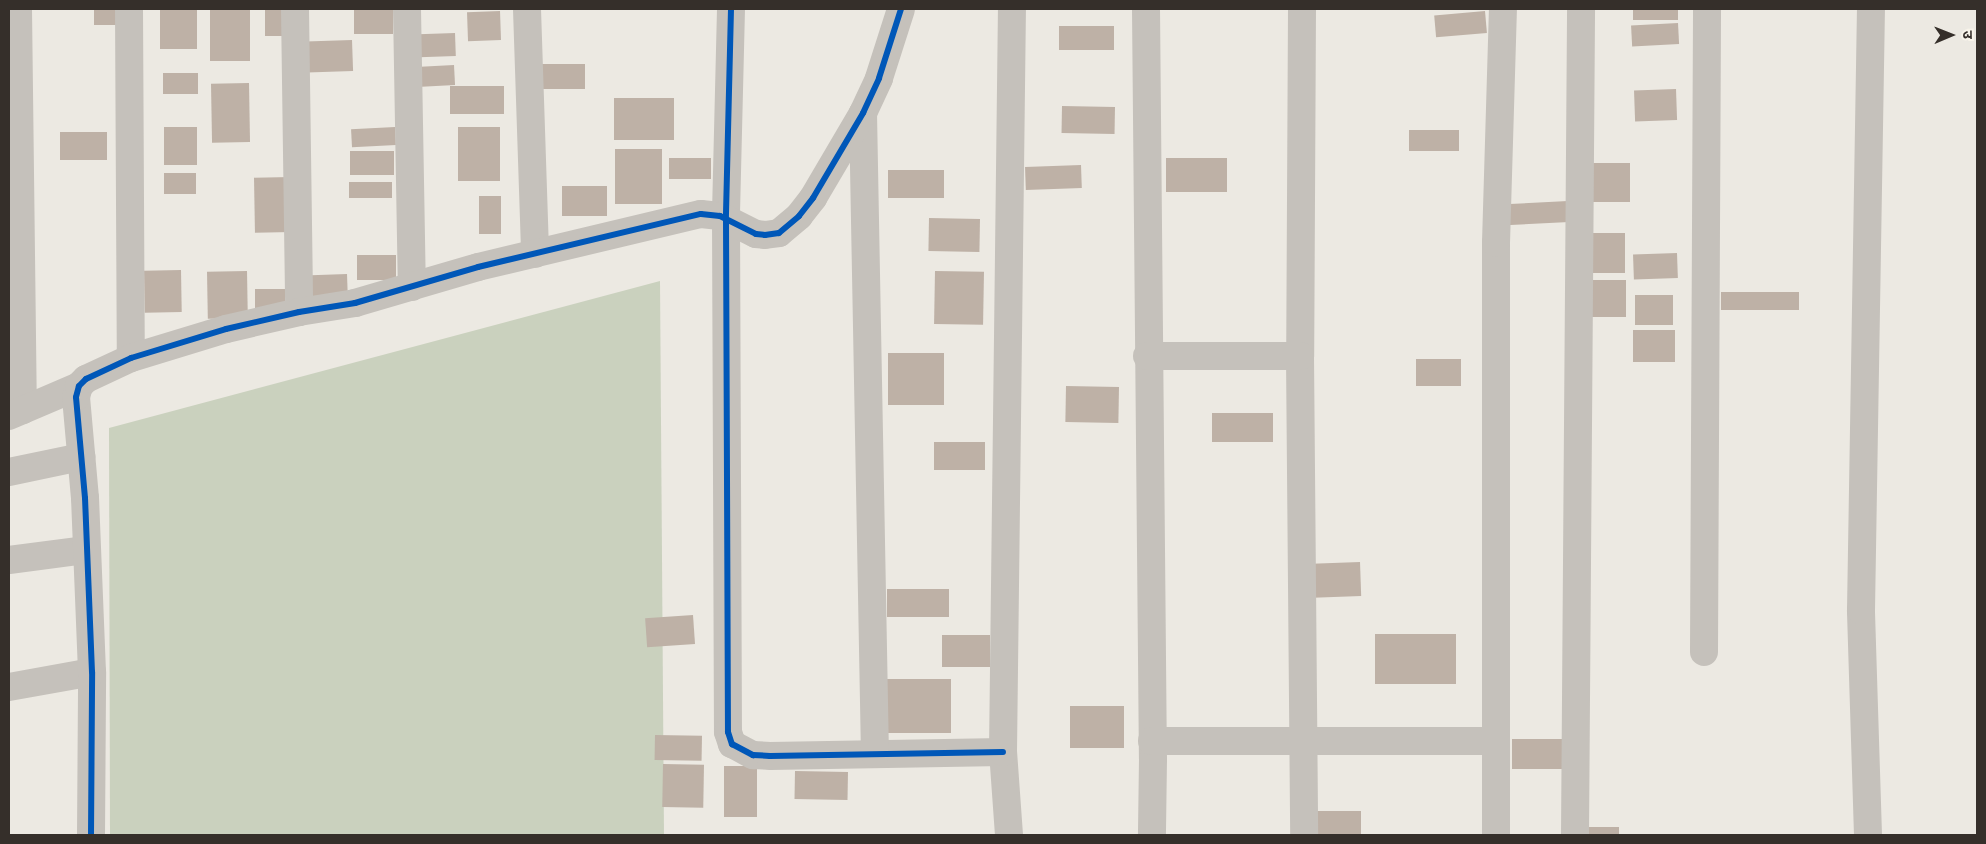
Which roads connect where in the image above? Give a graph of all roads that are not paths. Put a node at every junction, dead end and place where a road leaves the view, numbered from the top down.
1 (18, 9) edge
2 (130, 9) edge
3 (295, 9) edge
4 (407, 9) edge
5 (527, 9) edge
6 (731, 9) edge
7 (900, 9) edge
8 (1012, 9) edge
9 (1146, 9) edge
10 (1302, 9) edge
11 (1503, 9) edge
12 (1581, 9) edge
13 (1708, 9) edge
14 (1870, 9) edge
15 (863, 113) junction
16 (742, 227) junction
17 (535, 254) junction
18 (412, 288) junction
19 (299, 312) junction
20 (1147, 356) junction
21 (1300, 356) junction
22 (131, 358) junction
23 (78, 398) junction
24 (16, 413) edge
25 (80, 446) junction
26 (9, 472) edge
27 (86, 550) junction
28 (9, 560) edge
29 (1704, 652) dead end
30 (92, 672) junction
31 (9, 687) edge
32 (1152, 741) junction
33 (1303, 741) junction
34 (1496, 741) junction
35 (1003, 752) junction
36 (875, 754) junction
37 (91, 835) edge
38 (1009, 835) edge
39 (1152, 835) edge
40 (1304, 835) edge
41 (1496, 835) edge
42 (1575, 835) edge
43 (1868, 835) edge

1 - 24 street
2 - 22 street
3 - 19 street
4 - 18 street
5 - 17 street
6 - 16 street
7 - 15 street
8 - 35 street
9 - 20 street
10 - 21 street
11 - 34 street
12 - 42 street
13 - 29 street
14 - 43 street
15 - 16 street
15 - 36 street
16 - 17 street
16 - 36 street
17 - 18 street
18 - 19 street
19 - 22 street
20 - 21 street
20 - 32 street
21 - 33 street
22 - 23 street
23 - 24 street
23 - 25 street
25 - 26 street
25 - 27 street
27 - 28 street
27 - 30 street
30 - 31 street
30 - 37 street
32 - 33 street
32 - 39 street
33 - 34 street
33 - 40 street
34 - 41 street
35 - 36 street
35 - 38 street

